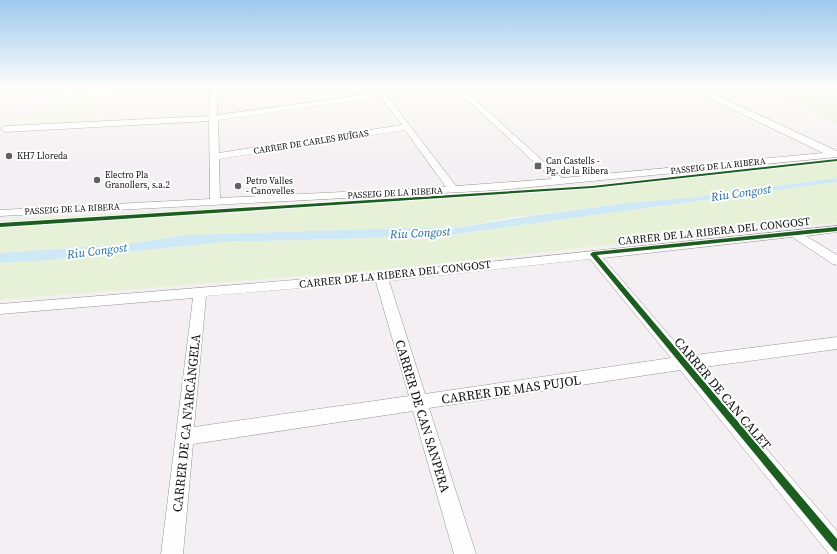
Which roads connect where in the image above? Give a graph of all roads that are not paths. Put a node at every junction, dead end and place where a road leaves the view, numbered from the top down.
1 (213, 114) edge
2 (239, 114) edge
3 (398, 114) edge
4 (486, 114) edge
5 (751, 114) edge
6 (213, 118) junction
7 (408, 127) junction
8 (6, 129) dead end
9 (836, 154) edge
10 (214, 157) junction
11 (560, 181) junction
12 (454, 189) junction
13 (215, 201) junction
14 (0, 213) edge
15 (837, 228) edge
16 (793, 233) junction
17 (593, 254) junction
18 (837, 261) edge
19 (381, 277) junction
20 (200, 292) junction
21 (0, 309) edge
22 (837, 343) edge
23 (684, 363) junction
24 (418, 402) junction
25 (186, 437) junction
26 (837, 547) edge
27 (172, 554) edge
28 (465, 554) edge

1 - 6 street
2 - 6 street
3 - 7 street
4 - 11 street
5 - 9 street
6 - 8 street
6 - 10 street
7 - 10 street, CARRER DE CARLES BUÏGAS
7 - 12 street
9 - 11 street, PASSEIG DE LA RIBERA
10 - 13 street
11 - 12 street, PASSEIG DE LA RIBERA
12 - 13 street, PASSEIG DE LA RIBERA
13 - 14 street, PASSEIG DE LA RIBERA
15 - 16 street, CARRER DE LA RIBERA DEL CONGOST
16 - 17 street, CARRER DE LA RIBERA DEL CONGOST
16 - 18 street
17 - 19 street, CARRER DE LA RIBERA DEL CONGOST
17 - 23 street, CARRER DE CAN CALET
19 - 20 street, CARRER DE LA RIBERA DEL CONGOST
19 - 24 street, CARRER DE CAN SANPERA
20 - 21 street, CARRER DE LA RIBERA DEL CONGOST
20 - 25 street, CARRER DE CA N'ARCÀNGELA
22 - 23 street, CARRER DE MAS PUJOL
23 - 24 street, CARRER DE MAS PUJOL
23 - 26 street, CARRER DE CAN CALET
24 - 25 street, CARRER DE MAS PUJOL
24 - 28 street, CARRER DE CAN SANPERA
25 - 27 street, CARRER DE CA N'ARCÀNGELA

